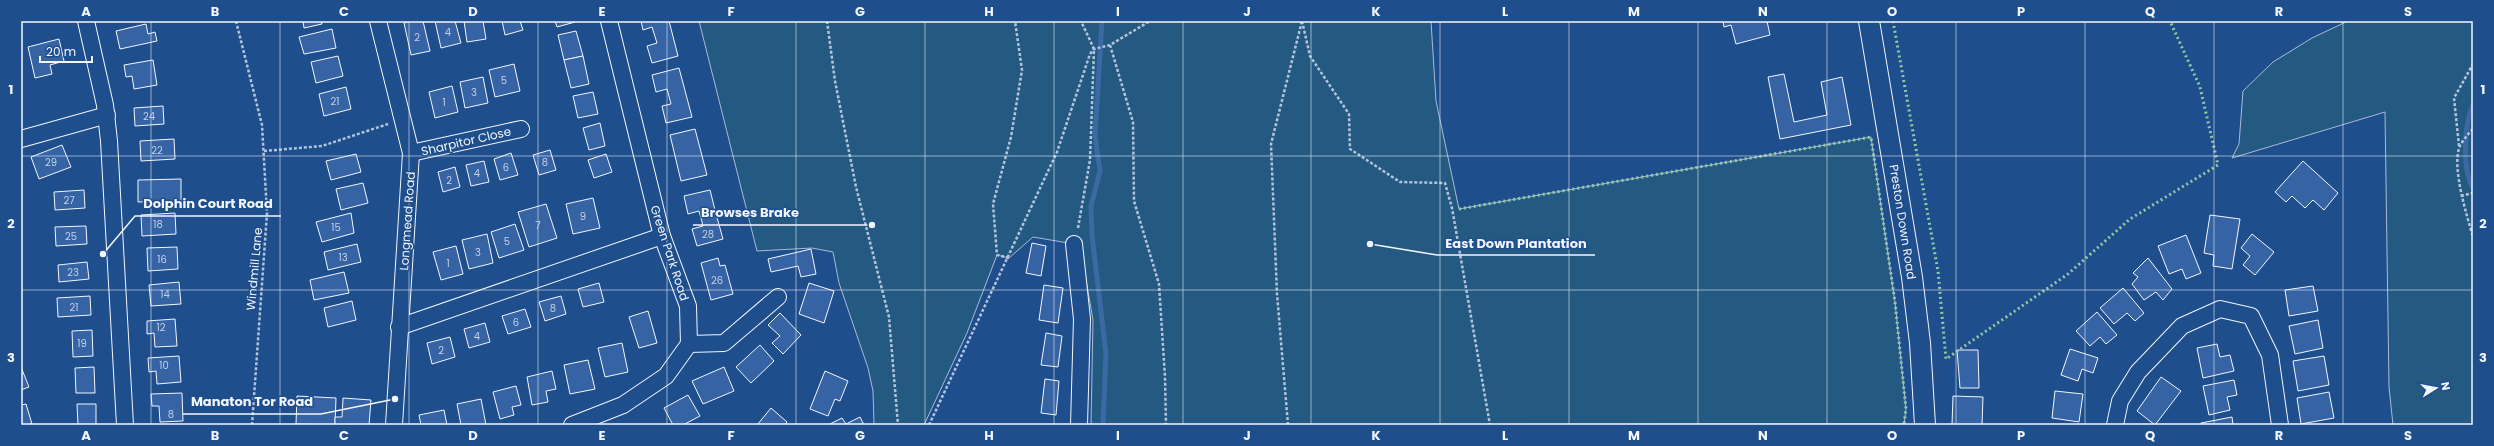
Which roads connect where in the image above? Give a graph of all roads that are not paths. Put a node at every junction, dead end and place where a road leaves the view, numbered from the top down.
1 (86, 21) edge
2 (378, 21) edge
3 (609, 21) edge
4 (1869, 21) edge
5 (107, 115) junction
6 (521, 129) dead end
7 (21, 139) edge
8 (411, 153) junction
9 (662, 236) junction
10 (1074, 244) road end
11 (778, 297) dead end
12 (399, 327) junction
13 (689, 344) junction
14 (125, 425) edge
15 (394, 425) edge
16 (572, 425) edge
17 (1079, 425) edge
18 (1925, 425) edge
19 (2115, 425) edge
20 (2280, 425) edge

1 - 5 street
2 - 8 street, Longmead Road
3 - 9 street, Green Park Road
4 - 18 street, Preston Down Road
5 - 7 street
5 - 14 street
6 - 8 street, Sharpitor Close
8 - 12 street, Longmead Road
9 - 12 street
9 - 13 street, Green Park Road
10 - 17 street
11 - 13 street
12 - 15 street, Longmead Road
13 - 16 street
19 - 20 street

